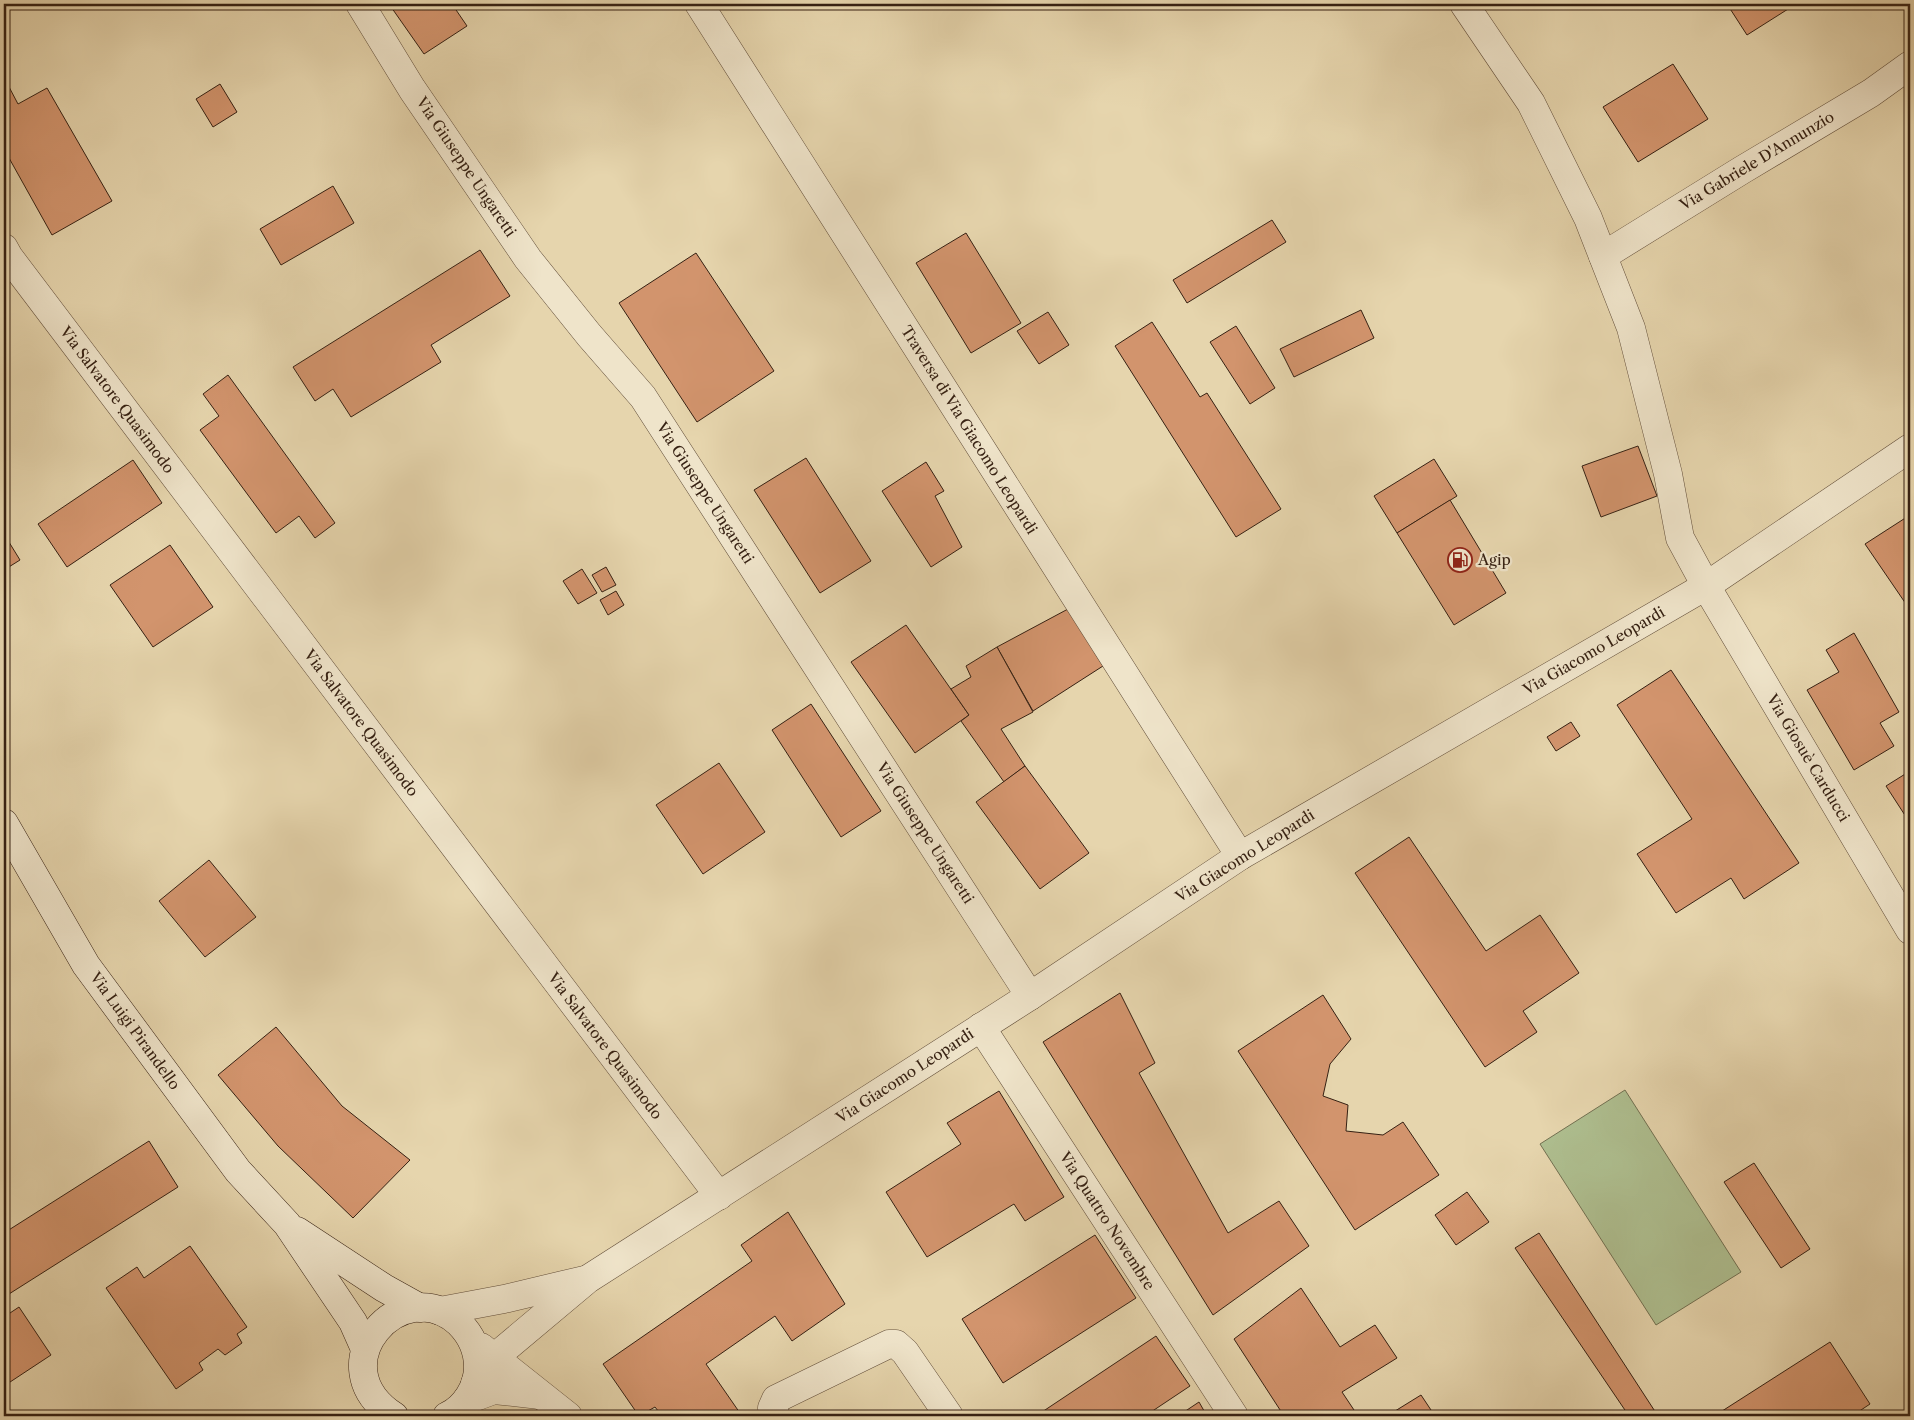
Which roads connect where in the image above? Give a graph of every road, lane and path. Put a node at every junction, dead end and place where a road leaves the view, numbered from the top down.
1 (360, 4) edge
2 (699, 4) edge
3 (1464, 4) edge
4 (1910, 65) edge
5 (4, 248) edge
6 (1603, 256) junction
7 (1910, 448) edge
8 (1706, 586) junction
9 (4, 823) edge
10 (1240, 856) junction
11 (1910, 930) edge
12 (1030, 996) junction
13 (981, 1027) junction
14 (719, 1196) junction
15 (287, 1224) junction
16 (588, 1279) junction
17 (430, 1310) junction
18 (365, 1349) junction
19 (484, 1350) junction
20 (540, 1395) junction
21 (459, 1406) edge
22 (385, 1413) edge
23 (568, 1416) edge
24 (776, 1416) edge
25 (949, 1416) edge
26 (1234, 1416) edge

1 - 12 street, Via Giuseppe Ungaretti
2 - 10 street, Traversa di Via Giacomo Leopardi
3 - 6 street
4 - 6 street, Via Gabriele D'Annunzio
5 - 14 street, Via Salvatore Quasimodo
6 - 8 street
7 - 8 street, Via Giacomo Leopardi
8 - 10 street, Via Giacomo Leopardi
8 - 11 street, Via Giosuè Carducci
9 - 15 street, Via Luigi Pirandello
10 - 12 street, Via Giacomo Leopardi
12 - 13 street, Via Giacomo Leopardi
13 - 14 street, Via Giacomo Leopardi
13 - 26 street, Via Quattro Novembre
14 - 16 street, Via Giacomo Leopardi
15 - 17 street, Via Luigi Pirandello
15 - 18 street, Via Luigi Pirandello
16 - 17 street, Via Giacomo Leopardi
16 - 19 street, Via Giacomo Leopardi
17 - 18 street, Via Giacomo Leopardi
17 - 19 street, Via Luigi Pirandello
18 - 22 street
19 - 20 street
19 - 21 street
20 - 21 street
20 - 23 street
24 - 25 street

